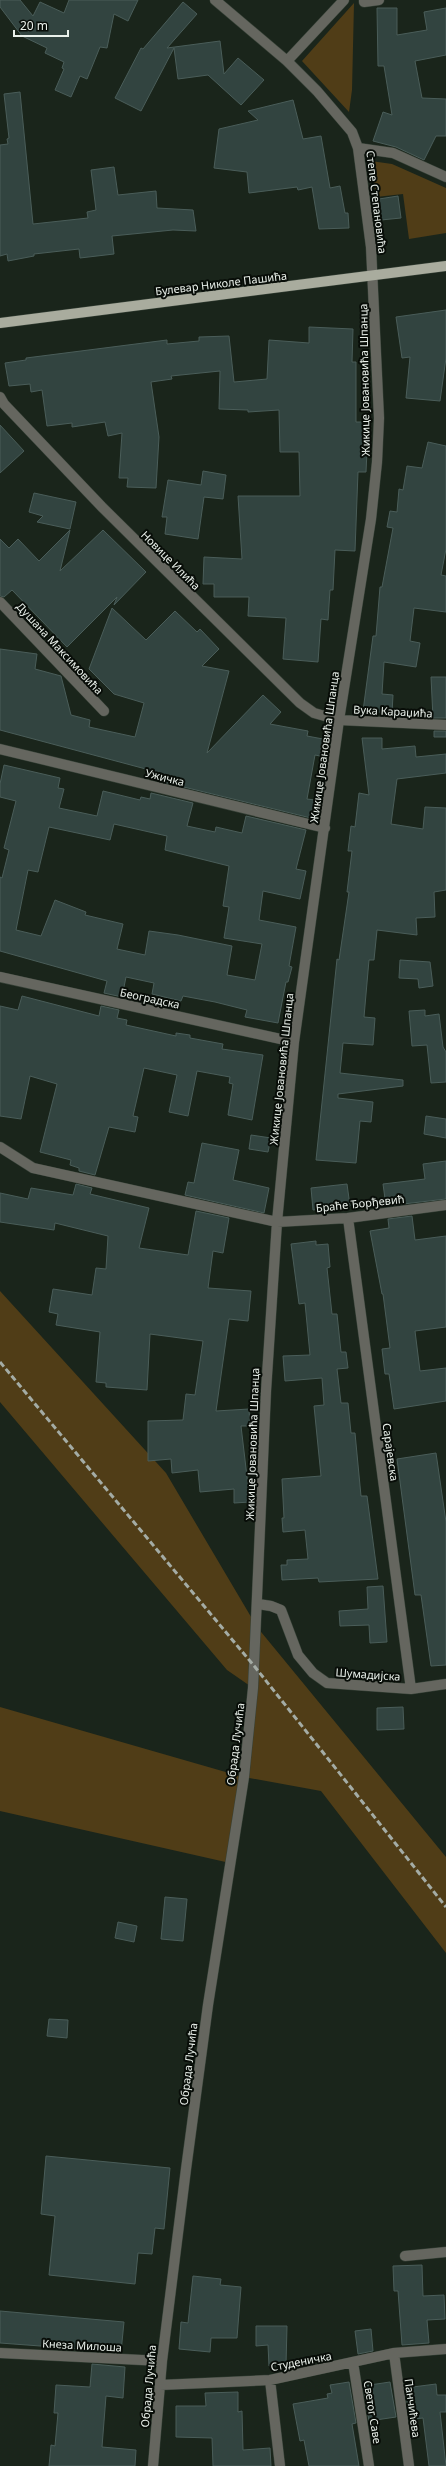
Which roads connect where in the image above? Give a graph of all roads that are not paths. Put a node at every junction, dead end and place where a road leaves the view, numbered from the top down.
1 (215, 0) edge
2 (344, 0) edge
3 (364, 0) edge
4 (379, 0) edge
5 (288, 61) junction
6 (358, 148) junction
7 (446, 178) edge
8 (446, 266) edge
9 (373, 275) junction
10 (0, 323) edge
11 (1, 404) edge
12 (0, 602) edge
13 (104, 711) dead end
14 (340, 720) junction
15 (446, 725) edge
16 (0, 749) edge
17 (325, 828) junction
18 (0, 977) edge
19 (294, 1042) junction
20 (0, 1147) edge
21 (446, 1205) edge
22 (348, 1218) junction
23 (277, 1222) junction
24 (258, 1604) junction
25 (255, 1667) joint
26 (446, 1684) edge
27 (411, 1689) junction
28 (446, 2252) edge
29 (405, 2256) dead end
30 (446, 2349) edge
31 (0, 2354) edge
32 (394, 2354) junction
33 (162, 2361) junction
34 (353, 2362) junction
35 (270, 2380) junction
36 (160, 2385) junction
37 (153, 2466) edge
38 (280, 2466) edge
39 (369, 2466) edge
40 (409, 2466) edge

1 - 5 street, Степе Степановића
2 - 5 street
3 - 4 street
5 - 6 street, Степе Степановића
6 - 7 street
6 - 9 street, Степе Степановића
8 - 9 main road, Булевар Николе Пашића
9 - 10 main road, Булевар Николе Пашића
9 - 14 street, Жикице Јовановића Шпанца
11 - 14 street, Новице Илића
12 - 13 street, Душана Максимовића
14 - 15 street, Вука Караџића
14 - 17 street, Жикице Јовановића Шпанца
16 - 17 street, Ужичка
17 - 19 street, Жикице Јовановића Шпанца
18 - 19 street, Београдска
19 - 23 street, Жикице Јовановића Шпанца
20 - 23 street
21 - 22 street, Браће Ђорђевић
22 - 23 street, Браће Ђорђевић
22 - 27 street, Сарајевска
23 - 24 street, Жикице Јовановића Шпанца
24 - 25 street, Жикице Јовановића Шпанца
24 - 27 street, Шумадијска
25 - 33 street, Обрада Лучића
26 - 27 street, Шумадијска
28 - 29 street
30 - 32 street, Студеничка
31 - 33 street, Кнеза Милоша
32 - 34 street, Студеничка
32 - 40 street, Панчићева
33 - 36 street, Обрада Лучића
34 - 35 street, Студеничка
34 - 39 street, Светог Саве
35 - 36 street, Студеничка
35 - 38 street
36 - 37 street, Обрада Лучића

